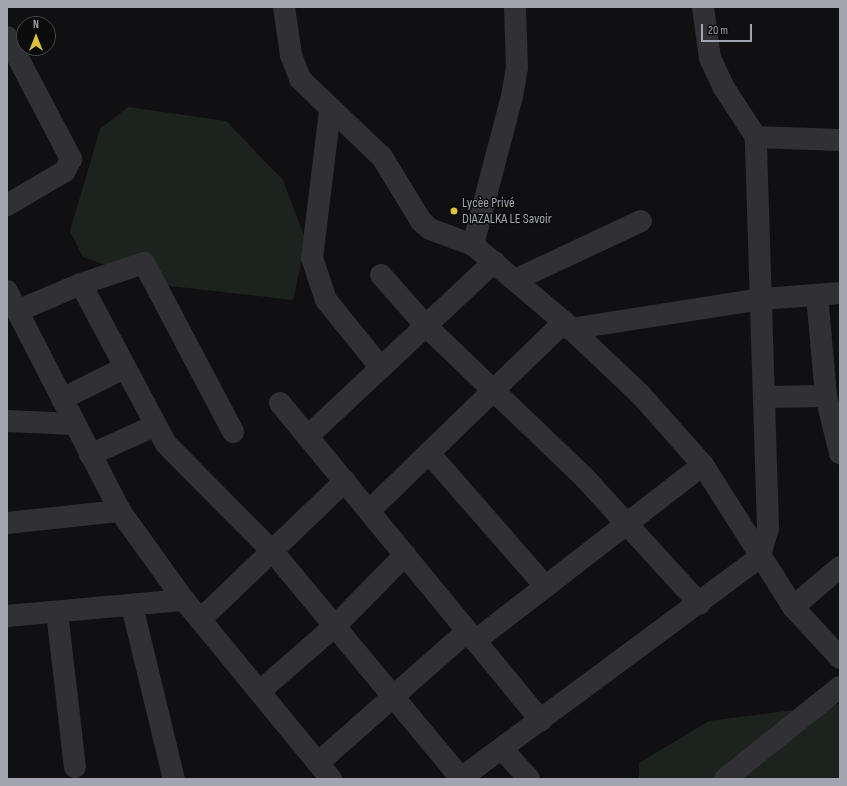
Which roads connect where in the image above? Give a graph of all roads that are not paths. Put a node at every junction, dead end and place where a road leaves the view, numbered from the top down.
1 (284, 7) edge
2 (515, 7) edge
3 (703, 7) edge
4 (7, 37) edge
5 (330, 110) junction
6 (756, 137) junction
7 (840, 140) edge
8 (7, 205) edge
9 (641, 221) dead end
10 (473, 245) junction
11 (494, 262) junction
12 (381, 275) dead end
13 (515, 280) junction
14 (81, 284) junction
15 (7, 291) edge
16 (840, 293) edge
17 (817, 295) junction
18 (761, 299) junction
19 (18, 312) junction
20 (567, 325) junction
21 (427, 327) junction
22 (124, 368) junction
23 (381, 368) junction
24 (494, 390) junction
25 (826, 396) junction
26 (764, 397) junction
27 (62, 399) junction
28 (280, 403) dead end
29 (7, 420) edge
30 (75, 424) junction
31 (154, 426) junction
32 (233, 432) dead end
33 (308, 436) junction
34 (429, 453) junction
35 (840, 453) edge
36 (90, 455) junction
37 (703, 465) junction
38 (345, 481) junction
39 (120, 511) junction
40 (369, 511) junction
41 (7, 523) edge
42 (627, 524) junction
43 (274, 553) junction
44 (405, 555) junction
45 (759, 558) junction
46 (840, 567) edge
47 (545, 586) junction
48 (184, 600) junction
49 (700, 604) junction
50 (132, 606) junction
51 (793, 607) junction
52 (57, 612) junction
53 (7, 616) edge
54 (200, 620) junction
55 (337, 624) junction
56 (471, 636) junction
57 (840, 658) edge
58 (840, 687) edge
59 (260, 691) junction
60 (395, 697) junction
61 (541, 721) junction
62 (503, 750) junction
63 (75, 767) dead end
64 (324, 771) edge
65 (174, 779) edge
66 (460, 779) edge
67 (529, 779) edge
68 (725, 779) edge

1 - 5 street
2 - 10 street
3 - 6 street
4 - 8 street
5 - 10 street
5 - 23 street
6 - 7 street
6 - 18 street
9 - 13 street
10 - 11 street
11 - 13 street
11 - 21 street
12 - 21 street
13 - 20 street
14 - 19 street
14 - 22 street
14 - 32 street
15 - 19 street
16 - 17 street
17 - 18 street
17 - 25 street
18 - 20 street
18 - 26 street
19 - 27 street
20 - 24 street
20 - 37 street
21 - 23 street
21 - 24 street
22 - 27 street
22 - 31 street
23 - 33 street
24 - 34 street
24 - 42 street
25 - 26 street
25 - 35 street
26 - 45 street
27 - 30 street
28 - 33 street
29 - 30 street
30 - 36 street
31 - 36 street
31 - 43 street
33 - 38 street
34 - 40 street
34 - 47 street
36 - 39 street
37 - 42 street
37 - 45 street
38 - 40 street
38 - 43 street
39 - 41 street
39 - 48 street
40 - 44 street
42 - 47 street
42 - 49 street
43 - 54 street
43 - 55 street
44 - 55 street
44 - 56 street
45 - 49 street
45 - 51 street
46 - 51 street
47 - 56 street
48 - 50 street
48 - 54 street
49 - 61 street
50 - 52 street
50 - 65 street
51 - 57 street
52 - 53 street
52 - 63 street
54 - 59 street
55 - 59 street
55 - 60 street
56 - 60 street
56 - 61 street
58 - 68 street
59 - 64 street
60 - 64 street
60 - 66 street
61 - 62 street
62 - 66 street
62 - 67 street

